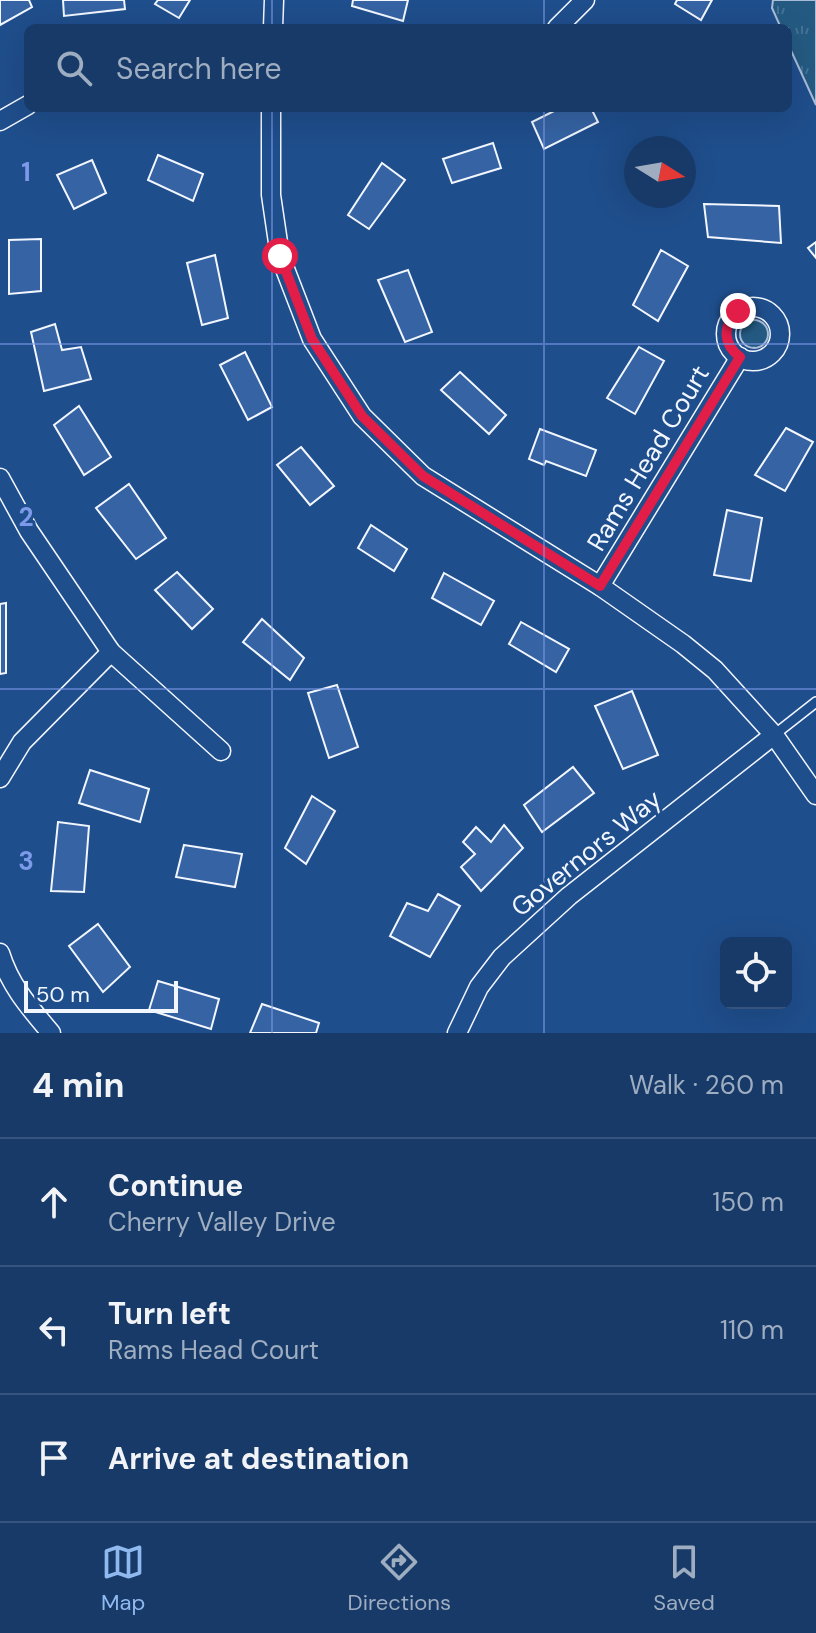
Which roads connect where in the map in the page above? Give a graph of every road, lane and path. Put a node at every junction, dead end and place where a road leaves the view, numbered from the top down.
1 (274, 0) edge
2 (585, 0) edge
3 (273, 24) edge
4 (561, 24) edge
5 (24, 107) edge
6 (271, 112) edge
7 (0, 121) edge
8 (740, 357) dead end
9 (0, 478) edge
10 (600, 586) junction
11 (111, 652) junction
12 (816, 702) edge
13 (774, 735) junction
14 (221, 751) dead end
15 (0, 778) edge
16 (816, 795) edge
17 (0, 953) edge
18 (51, 1033) edge
19 (457, 1033) edge

1 - 3 street
2 - 4 street
5 - 7 street
6 - 10 street
8 - 10 street, Rams Head Court
9 - 11 street
10 - 13 street
11 - 14 street
11 - 15 street
12 - 13 lane
13 - 16 street
13 - 19 street, Governors Way
17 - 18 street

